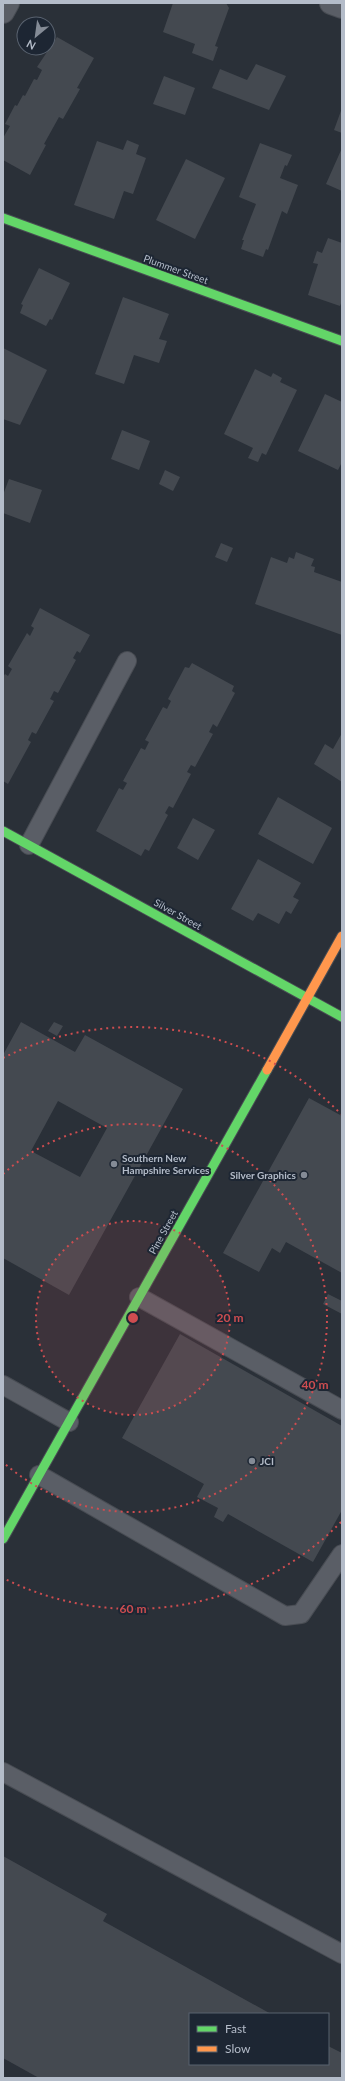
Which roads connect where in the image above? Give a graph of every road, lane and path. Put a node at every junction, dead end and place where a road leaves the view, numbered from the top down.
1 (8, 3) edge
2 (331, 3) edge
3 (342, 7) edge
4 (3, 12) edge
5 (3, 218) edge
6 (342, 341) edge
7 (127, 660) dead end
8 (3, 831) edge
9 (29, 845) junction
10 (342, 936) edge
11 (307, 998) junction
12 (342, 1018) edge
13 (139, 1297) junction
14 (3, 1385) edge
15 (342, 1410) edge
16 (69, 1422) junction
17 (40, 1475) junction
18 (3, 1540) edge
19 (339, 1558) edge
20 (3, 1772) edge
21 (342, 1954) edge

1 - 4 street
2 - 3 street
5 - 6 street, Plummer Street
7 - 9 lane
8 - 9 street, Silver Street
9 - 11 street, Silver Street
10 - 11 street, Pine Street
11 - 12 street, Silver Street
11 - 13 street, Pine Street
13 - 15 lane
13 - 16 street, Pine Street
14 - 16 lane
16 - 17 street, Pine Street
17 - 18 street, Pine Street
17 - 19 lane
20 - 21 lane

